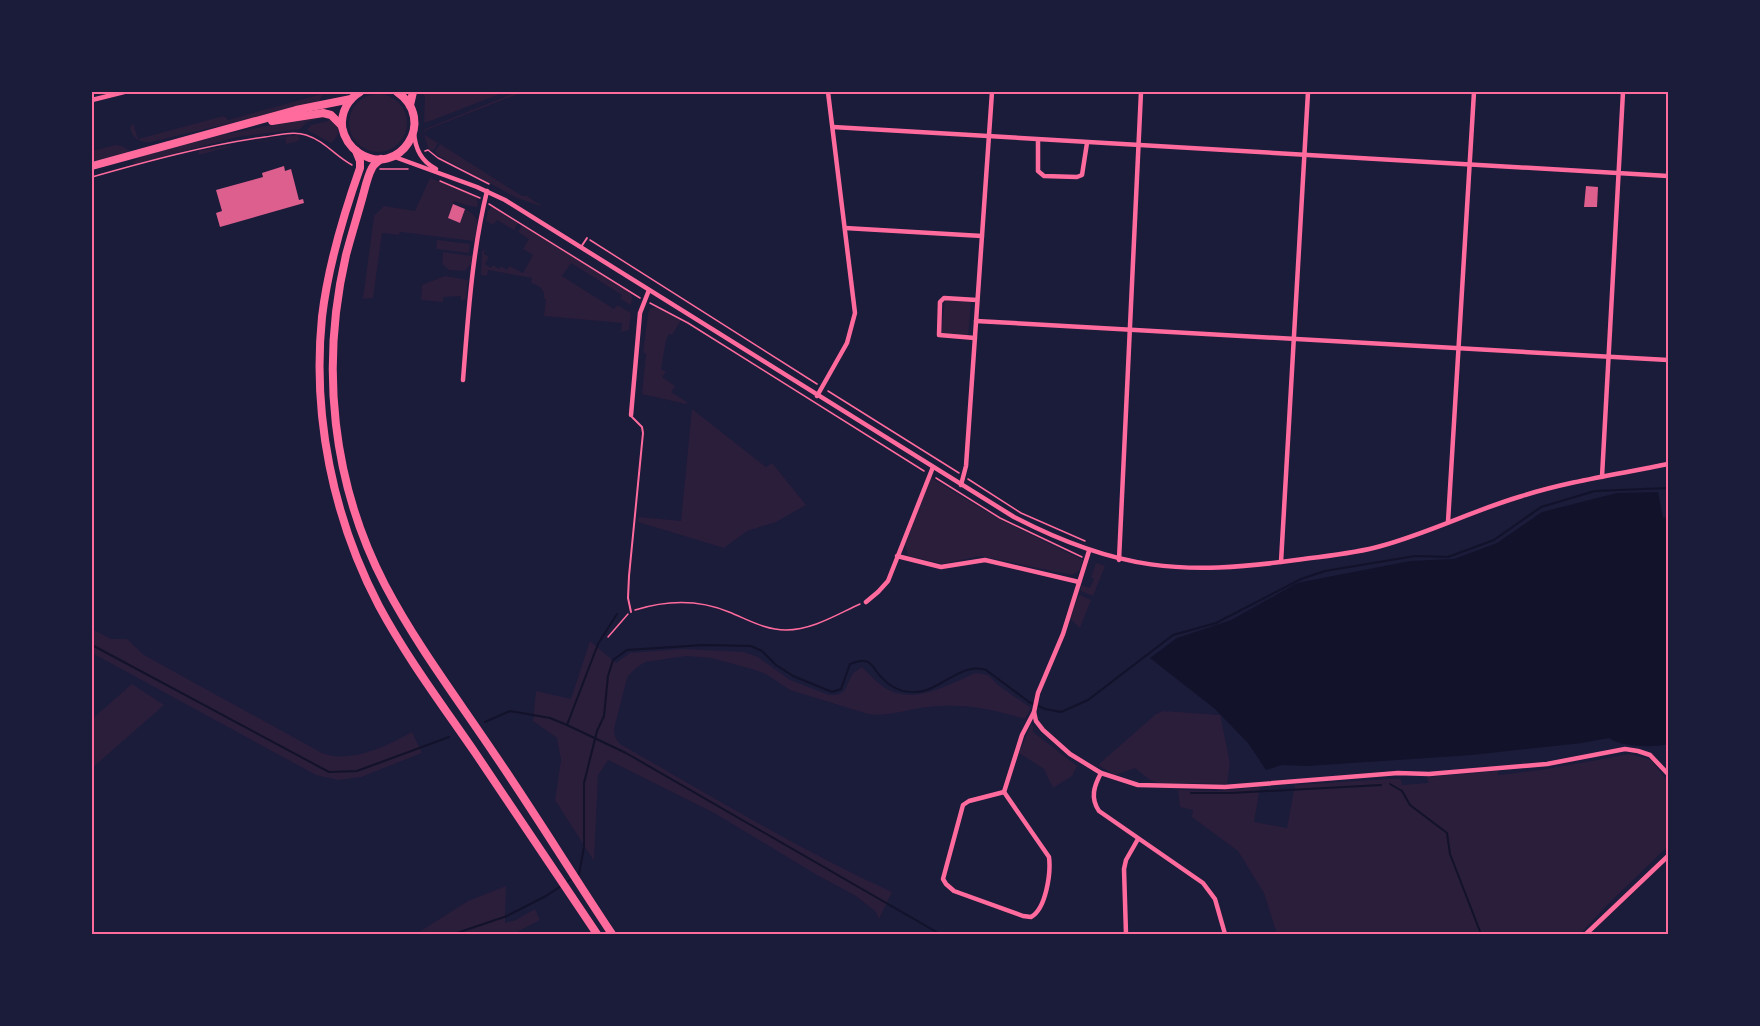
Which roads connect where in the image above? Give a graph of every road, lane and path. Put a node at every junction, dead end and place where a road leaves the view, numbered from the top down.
1 (124, 92) edge
2 (360, 92) edge
3 (397, 92) edge
4 (413, 92) edge
5 (828, 92) edge
6 (992, 92) edge
7 (1141, 92) edge
8 (1308, 92) edge
9 (1474, 92) edge
10 (1623, 92) edge
11 (103, 94) edge
12 (351, 99) junction
13 (92, 100) edge
14 (410, 105) junction
15 (241, 126) junction
16 (342, 126) junction
17 (833, 127) junction
18 (414, 131) junction
19 (988, 137) junction
20 (1038, 140) junction
21 (1087, 143) junction
22 (1138, 146) junction
23 (428, 150) dead end
24 (356, 151) junction
25 (392, 156) junction
26 (1304, 156) junction
27 (381, 159) junction
28 (1470, 165) junction
29 (92, 166) edge
30 (360, 168) junction
31 (408, 169) dead end
32 (371, 170) junction
33 (1619, 173) junction
34 (1668, 176) edge
35 (92, 177) edge
36 (437, 179) dead end
37 (457, 179) junction
38 (489, 184) dead end
39 (488, 191) junction
40 (485, 201) junction
41 (845, 228) junction
42 (982, 236) junction
43 (586, 238) joint
44 (581, 247) junction
45 (649, 290) junction
46 (644, 300) junction
47 (977, 300) junction
48 (976, 321) junction
49 (1130, 330) junction
50 (975, 338) junction
51 (1294, 339) junction
52 (1459, 348) junction
53 (1608, 357) junction
54 (1668, 360) edge
55 (463, 380) dead end
56 (822, 387) junction
57 (818, 396) junction
58 (631, 416) joint
59 (1668, 464) edge
60 (933, 467) junction
61 (929, 474) junction
62 (964, 476) junction
63 (1602, 477) junction
64 (961, 485) junction
65 (1448, 522) junction
66 (1084, 540) dead end
67 (1089, 551) junction
68 (897, 556) junction
69 (1119, 560) junction
70 (1281, 562) junction
71 (1079, 582) junction
72 (866, 602) joint
73 (631, 612) junction
74 (608, 637) dead end
75 (1034, 712) junction
76 (1101, 773) junction
77 (1668, 774) edge
78 (1004, 792) junction
79 (1138, 839) junction
80 (1668, 856) edge
81 (1592, 929) junction
82 (597, 934) edge
83 (612, 934) edge
84 (1126, 934) edge
85 (1226, 934) edge
86 (1586, 934) edge
87 (1597, 934) edge

1 - 11 street
2 - 12 main road
3 - 14 main road
4 - 14 main road
5 - 17 street
6 - 19 street
7 - 22 street
8 - 26 street
9 - 28 street
10 - 33 street
11 - 13 street
12 - 15 main road
12 - 16 main road
14 - 18 main road
15 - 16 main road
15 - 29 main road
16 - 24 main road
17 - 19 street
17 - 41 street
18 - 25 main road
18 - 37 street
19 - 20 street
19 - 42 street
20 - 21 street
20 - 21 street
21 - 22 street
22 - 26 street
22 - 49 street
23 - 38 path
24 - 27 main road
24 - 30 main road
25 - 27 main road
25 - 37 street
26 - 28 street
26 - 51 street
27 - 32 main road
28 - 33 street
28 - 52 street
30 - 35 path
30 - 82 main road
31 - 32 path
32 - 83 main road
33 - 34 street
33 - 53 street
36 - 40 path
37 - 39 street
39 - 40 street
39 - 44 street
40 - 46 path
40 - 55 street
41 - 42 street
41 - 56 street
42 - 47 street
43 - 44 lane
43 - 56 path
44 - 45 street
45 - 46 street
45 - 57 street
46 - 58 street
46 - 61 path
47 - 48 street
47 - 50 street
48 - 49 street
48 - 50 street
49 - 51 street
49 - 69 street
50 - 62 street
51 - 52 street
51 - 70 street
52 - 53 street
52 - 65 street
53 - 54 street
53 - 63 street
56 - 57 street
56 - 62 path
57 - 60 street
58 - 73 lane
59 - 63 street
60 - 61 street
60 - 64 street
61 - 68 street
62 - 64 street
62 - 66 path
63 - 65 street
64 - 67 street
65 - 70 street
67 - 69 street
67 - 71 street
68 - 71 street
68 - 72 street
69 - 70 street
71 - 75 street
72 - 73 path
73 - 74 path
75 - 76 street
75 - 78 street
76 - 77 street
76 - 79 street
78 - 78 street
79 - 84 street
79 - 85 street
80 - 81 street
81 - 86 street
81 - 87 street

